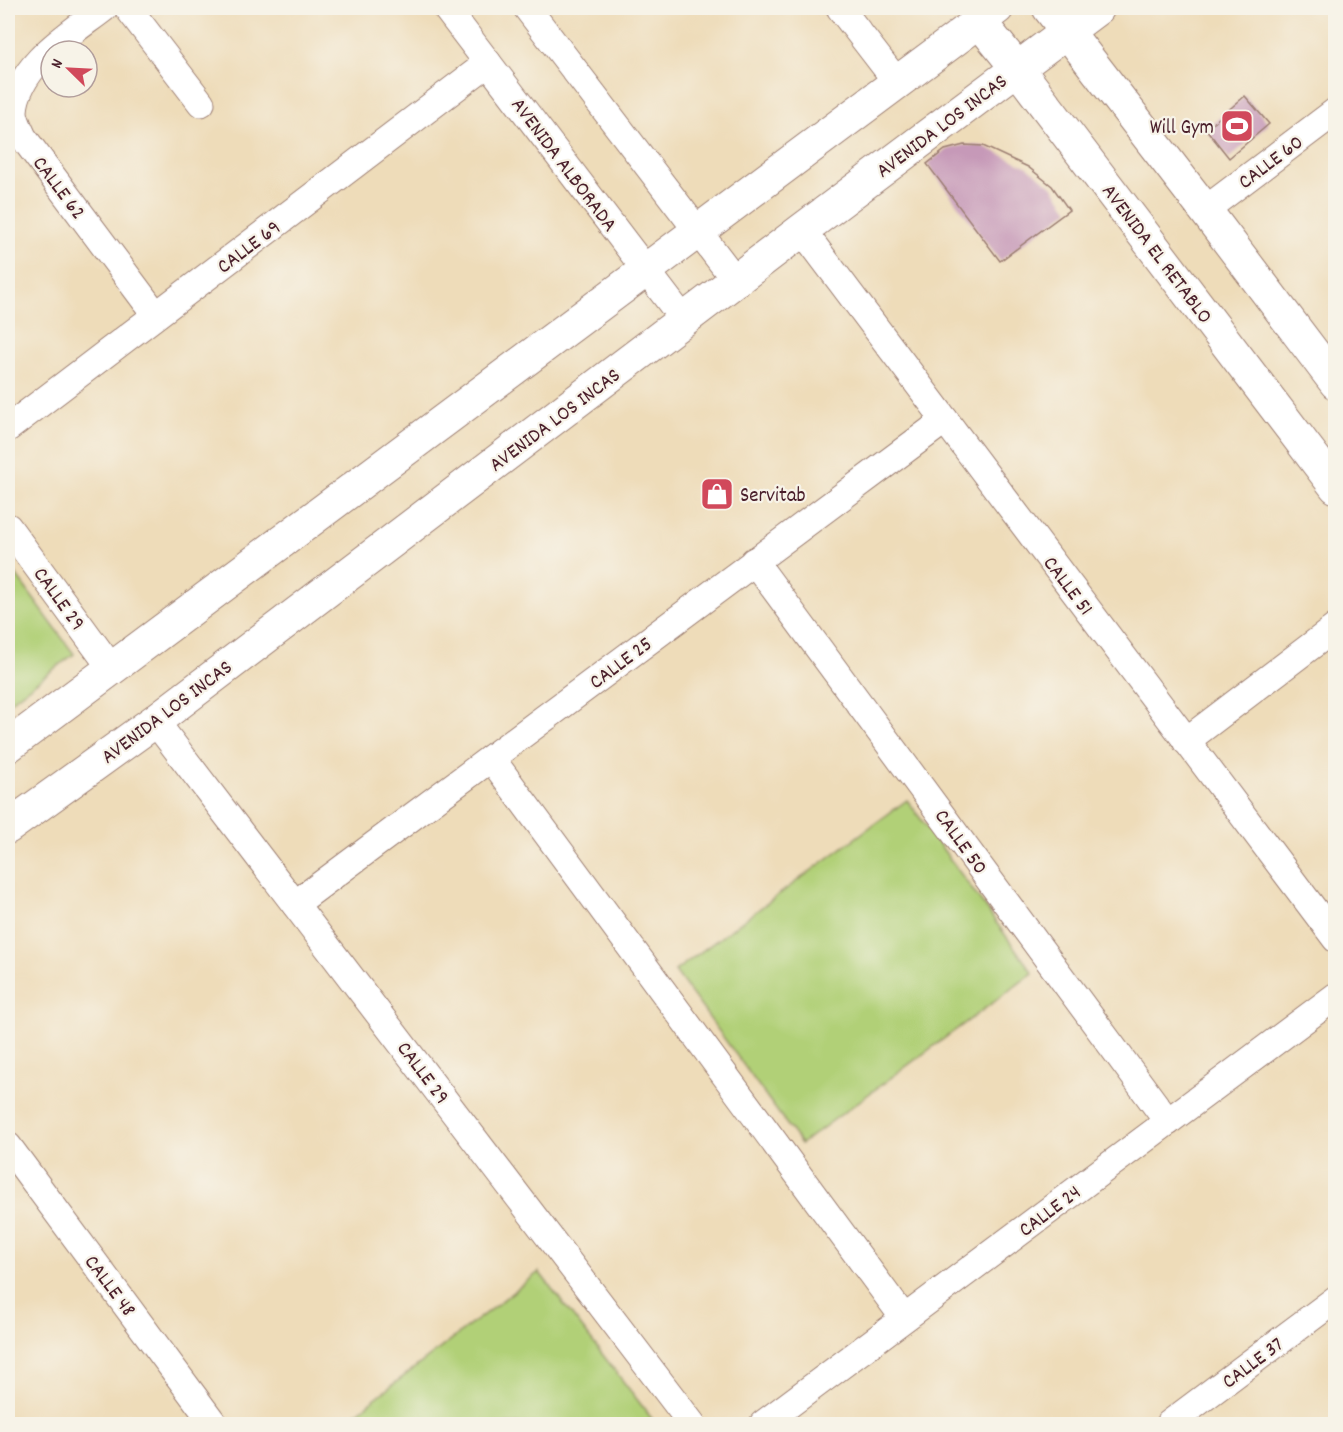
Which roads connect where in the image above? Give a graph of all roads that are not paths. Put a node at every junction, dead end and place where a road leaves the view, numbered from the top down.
1 (104, 8) edge
2 (128, 8) edge
3 (446, 8) edge
4 (527, 8) edge
5 (840, 8) edge
6 (1098, 8) edge
7 (988, 14) edge
8 (1058, 19) edge
9 (488, 63) junction
10 (1017, 68) junction
11 (897, 82) junction
12 (201, 103) dead end
13 (1335, 111) edge
14 (1205, 210) junction
15 (802, 230) junction
16 (697, 232) junction
17 (646, 270) junction
18 (736, 282) junction
19 (156, 315) junction
20 (684, 320) junction
21 (1335, 383) edge
22 (945, 420) junction
23 (8, 428) edge
24 (1335, 487) edge
25 (8, 527) edge
26 (754, 561) junction
27 (1335, 627) edge
28 (112, 669) junction
29 (155, 721) junction
30 (1186, 741) junction
31 (8, 746) edge
32 (491, 758) junction
33 (8, 826) edge
34 (296, 904) junction
35 (1335, 939) edge
36 (1335, 996) edge
37 (1168, 1122) junction
38 (8, 1146) edge
39 (1335, 1299) edge
40 (904, 1318) junction
41 (214, 1425) edge
42 (692, 1425) edge
43 (763, 1425) edge
44 (1169, 1425) edge

1 - 19 street, CALLE 62
2 - 12 street
3 - 9 street, AVENIDA ALBORADA
4 - 16 street
5 - 11 street
6 - 8 main road, AVENIDA LOS INCAS
7 - 10 main road, AVENIDA EL RETABLO
7 - 11 main road
8 - 10 main road, AVENIDA LOS INCAS
8 - 14 main road
9 - 17 street, AVENIDA ALBORADA
9 - 19 street, CALLE 69
10 - 15 main road, AVENIDA LOS INCAS
10 - 24 main road, AVENIDA EL RETABLO
11 - 16 main road
13 - 14 street, CALLE 60
14 - 21 main road
15 - 18 main road, AVENIDA LOS INCAS
15 - 22 street, CALLE 51
16 - 17 main road
16 - 18 street
17 - 20 street, AVENIDA ALBORADA
17 - 28 main road
18 - 20 main road, AVENIDA LOS INCAS
19 - 23 street, CALLE 69
20 - 29 main road, AVENIDA LOS INCAS
22 - 26 street, CALLE 25
22 - 30 street, CALLE 51
25 - 28 street, CALLE 29
26 - 32 street, CALLE 25
26 - 37 street, CALLE 50
27 - 30 street
28 - 31 main road
29 - 33 main road, AVENIDA LOS INCAS
29 - 34 street, CALLE 29
30 - 35 street, CALLE 51
32 - 34 street, CALLE 25
32 - 40 street
34 - 42 street, CALLE 29
36 - 37 street, CALLE 24
37 - 40 street, CALLE 24
38 - 41 street, CALLE 48
39 - 44 street, CALLE 37
40 - 43 street, CALLE 24

